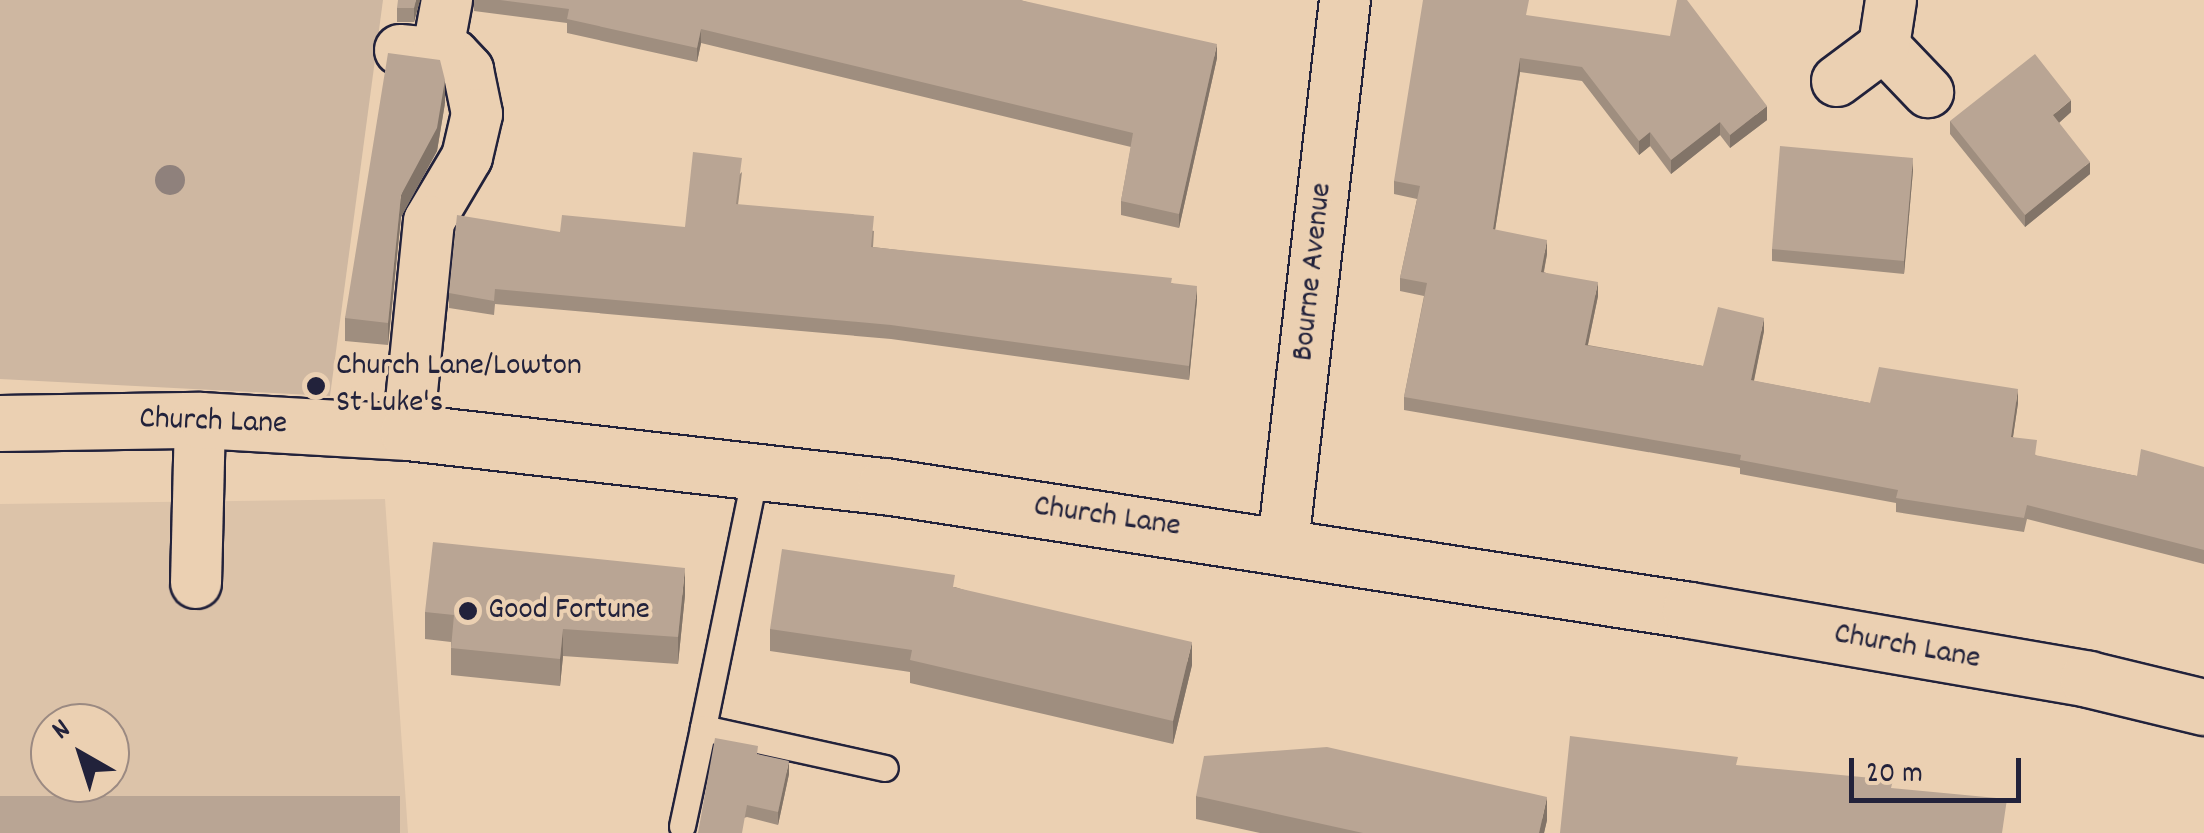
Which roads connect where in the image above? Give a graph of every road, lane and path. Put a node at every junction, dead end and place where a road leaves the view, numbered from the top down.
1 (447, 0) edge
2 (1345, 0) edge
3 (1887, 23) edge
4 (1837, 80) dead end
5 (1928, 92) dead end
6 (200, 420) junction
7 (0, 423) edge
8 (408, 432) junction
9 (756, 470) junction
10 (1283, 544) junction
11 (196, 583) dead end
12 (2204, 707) edge
13 (703, 728) junction
14 (885, 768) dead end
15 (682, 826) dead end

1 - 8 street
2 - 10 street, Bourne Avenue
3 - 4 street
3 - 5 street
6 - 7 main road, Church Lane
6 - 8 main road, Church Lane
6 - 11 street
8 - 9 main road, Church Lane
9 - 10 main road, Church Lane
9 - 13 lane
10 - 12 main road, Church Lane
13 - 14 lane
13 - 15 lane

